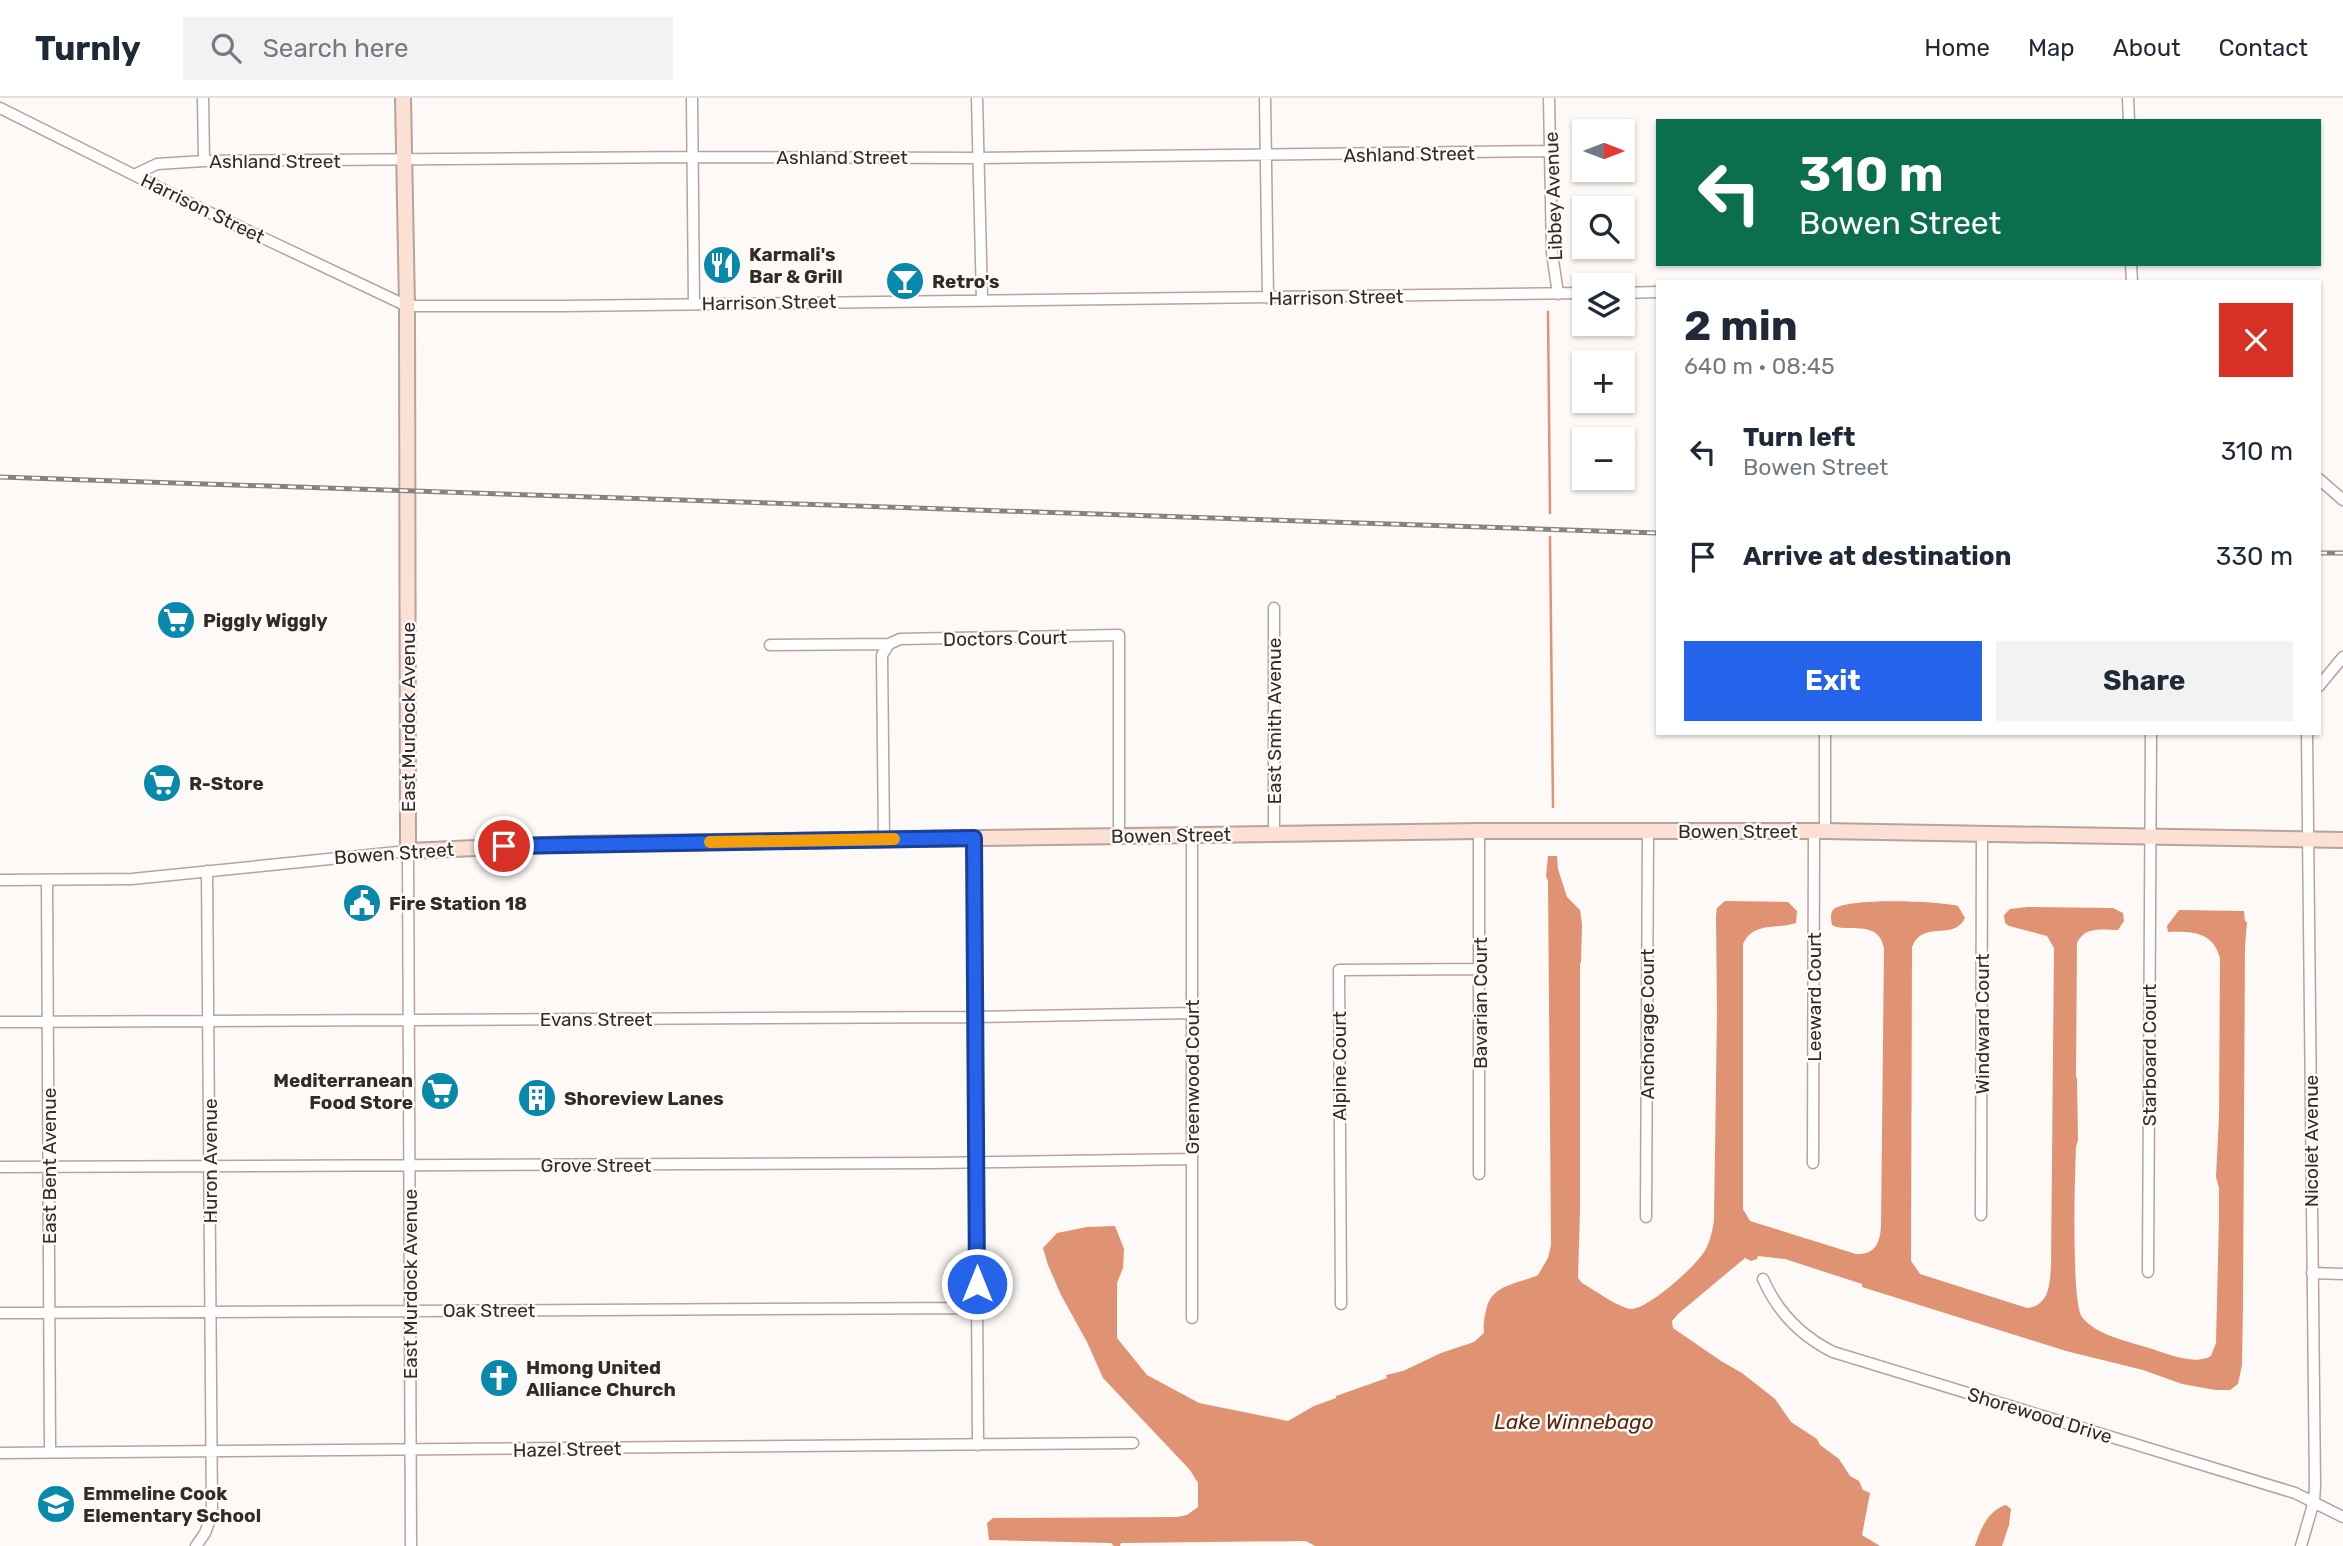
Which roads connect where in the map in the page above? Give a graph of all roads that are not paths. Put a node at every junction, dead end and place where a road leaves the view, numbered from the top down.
1 (203, 98) edge
2 (403, 98) edge
3 (692, 98) edge
4 (977, 98) edge
5 (1265, 98) edge
6 (1549, 98) edge
7 (2128, 98) edge
8 (0, 108) edge
9 (2129, 119) edge
10 (1550, 151) junction
11 (1266, 155) junction
12 (692, 157) junction
13 (979, 158) junction
14 (404, 160) junction
15 (204, 161) junction
16 (136, 174) junction
17 (1656, 292) edge
18 (1572, 293) edge
19 (1635, 293) edge
20 (1558, 294) junction
21 (1268, 298) junction
22 (982, 300) junction
23 (694, 303) junction
24 (407, 306) junction
25 (2321, 481) edge
26 (2343, 500) edge
27 (1274, 608) dead end
28 (889, 644) junction
29 (770, 645) dead end
30 (2343, 657) edge
31 (2321, 684) edge
32 (1825, 735) edge
33 (2151, 735) edge
34 (2307, 735) edge
35 (1648, 830) junction
36 (1479, 831) junction
37 (1820, 831) junction
38 (1982, 833) junction
39 (1274, 834) junction
40 (1192, 835) junction
41 (1119, 836) junction
42 (974, 838) junction
43 (2150, 838) junction
44 (884, 839) junction
45 (2308, 839) junction
46 (2343, 840) edge
47 (408, 851) junction
48 (207, 871) junction
49 (0, 880) edge
50 (47, 880) junction
51 (1480, 969) junction
52 (1192, 1013) junction
53 (975, 1017) junction
54 (409, 1020) junction
55 (209, 1021) junction
56 (0, 1022) edge
57 (48, 1022) junction
58 (1192, 1159) junction
59 (976, 1163) junction
60 (1813, 1163) dead end
61 (410, 1165) junction
62 (0, 1167) edge
63 (49, 1167) junction
64 (209, 1167) junction
65 (1479, 1174) dead end
66 (1981, 1215) dead end
67 (1646, 1217) dead end
68 (2148, 1272) dead end
69 (2312, 1273) junction
70 (2343, 1274) edge
71 (1763, 1279) dead end
72 (1341, 1304) dead end
73 (977, 1308) junction
74 (410, 1311) junction
75 (210, 1312) junction
76 (0, 1313) edge
77 (50, 1313) junction
78 (1192, 1318) dead end
79 (1133, 1443) dead end
80 (978, 1445) junction
81 (410, 1450) junction
82 (50, 1452) junction
83 (211, 1452) junction
84 (0, 1453) edge
85 (2314, 1501) junction
86 (2343, 1517) edge
87 (196, 1546) edge
88 (411, 1546) edge
89 (2301, 1546) edge

1 - 15 street
2 - 14 main road, East Murdock Avenue
3 - 12 street
4 - 13 street
5 - 11 street
6 - 10 street, Libbey Avenue
7 - 9 street
8 - 16 street, Harrison Street
10 - 11 street, Ashland Street
10 - 20 street, Libbey Avenue
11 - 13 street, Ashland Street
11 - 21 street
12 - 13 street, Ashland Street
12 - 14 street, Ashland Street
12 - 23 street
13 - 22 street
14 - 15 street, Ashland Street
14 - 24 main road, East Murdock Avenue
15 - 16 street, Ashland Street
16 - 24 street, Harrison Street
17 - 19 street
18 - 20 street, Harrison Street
20 - 21 street, Harrison Street
21 - 22 street, Harrison Street
22 - 23 street, Harrison Street
23 - 24 street, Harrison Street
24 - 47 main road, East Murdock Avenue
25 - 26 street
27 - 39 street, East Smith Avenue
28 - 29 street
28 - 41 street, Doctors Court
28 - 44 street
30 - 31 street
32 - 37 street, Leeward Court
33 - 43 street, Starboard Court
34 - 45 street, Nicolet Avenue
35 - 36 main road, Bowen Street
35 - 37 main road, Bowen Street
35 - 67 street, Anchorage Court
36 - 39 main road, Bowen Street
36 - 51 street, Bavarian Court
37 - 38 main road, Bowen Street
37 - 60 street, Leeward Court
38 - 43 main road, Bowen Street
38 - 66 street, Windward Court
39 - 40 main road, Bowen Street
40 - 41 main road, Bowen Street
40 - 52 street, Greenwood Court
41 - 42 main road, Bowen Street
42 - 44 main road, Bowen Street
42 - 53 street
43 - 45 main road, Bowen Street
43 - 68 street, Starboard Court
44 - 47 main road, Bowen Street
45 - 46 main road, Bowen Street
45 - 69 street, Nicolet Avenue
47 - 48 street, Bowen Street
47 - 54 street, East Murdock Avenue
48 - 50 street, Bowen Street
48 - 55 street, Huron Avenue
49 - 50 street, Bowen Street
50 - 57 street, East Bent Avenue
51 - 65 street, Bavarian Court
51 - 72 street, Alpine Court
52 - 53 street, Evans Street
52 - 58 street, Greenwood Court
53 - 54 street, Evans Street
53 - 59 street
54 - 55 street, Evans Street
54 - 61 street, East Murdock Avenue
55 - 57 street, Evans Street
55 - 64 street, Huron Avenue
56 - 57 street, Evans Street
57 - 63 street, East Bent Avenue
58 - 59 street, Grove Street
58 - 78 street, Greenwood Court
59 - 61 street, Grove Street
59 - 73 street
61 - 64 street, Grove Street
61 - 74 street, East Murdock Avenue
62 - 63 street, Grove Street
63 - 64 street, Grove Street
63 - 77 street, East Bent Avenue
64 - 75 street, Huron Avenue
69 - 70 street
69 - 85 street, Nicolet Avenue
71 - 85 street, Shorewood Drive
73 - 74 street, Oak Street
73 - 80 street
74 - 75 street, Oak Street
74 - 81 street, East Murdock Avenue
75 - 77 street, Oak Street
75 - 83 street, Huron Avenue
76 - 77 street, Oak Street
77 - 82 street, East Bent Avenue
79 - 80 street, Hazel Street
80 - 81 street, Hazel Street
81 - 83 street, Hazel Street
81 - 88 street, East Murdock Avenue
82 - 83 street, Hazel Street
82 - 84 street, Hazel Street
83 - 87 street, Huron Avenue
85 - 86 street, Shorewood Drive
85 - 89 street, Nicolet Avenue

